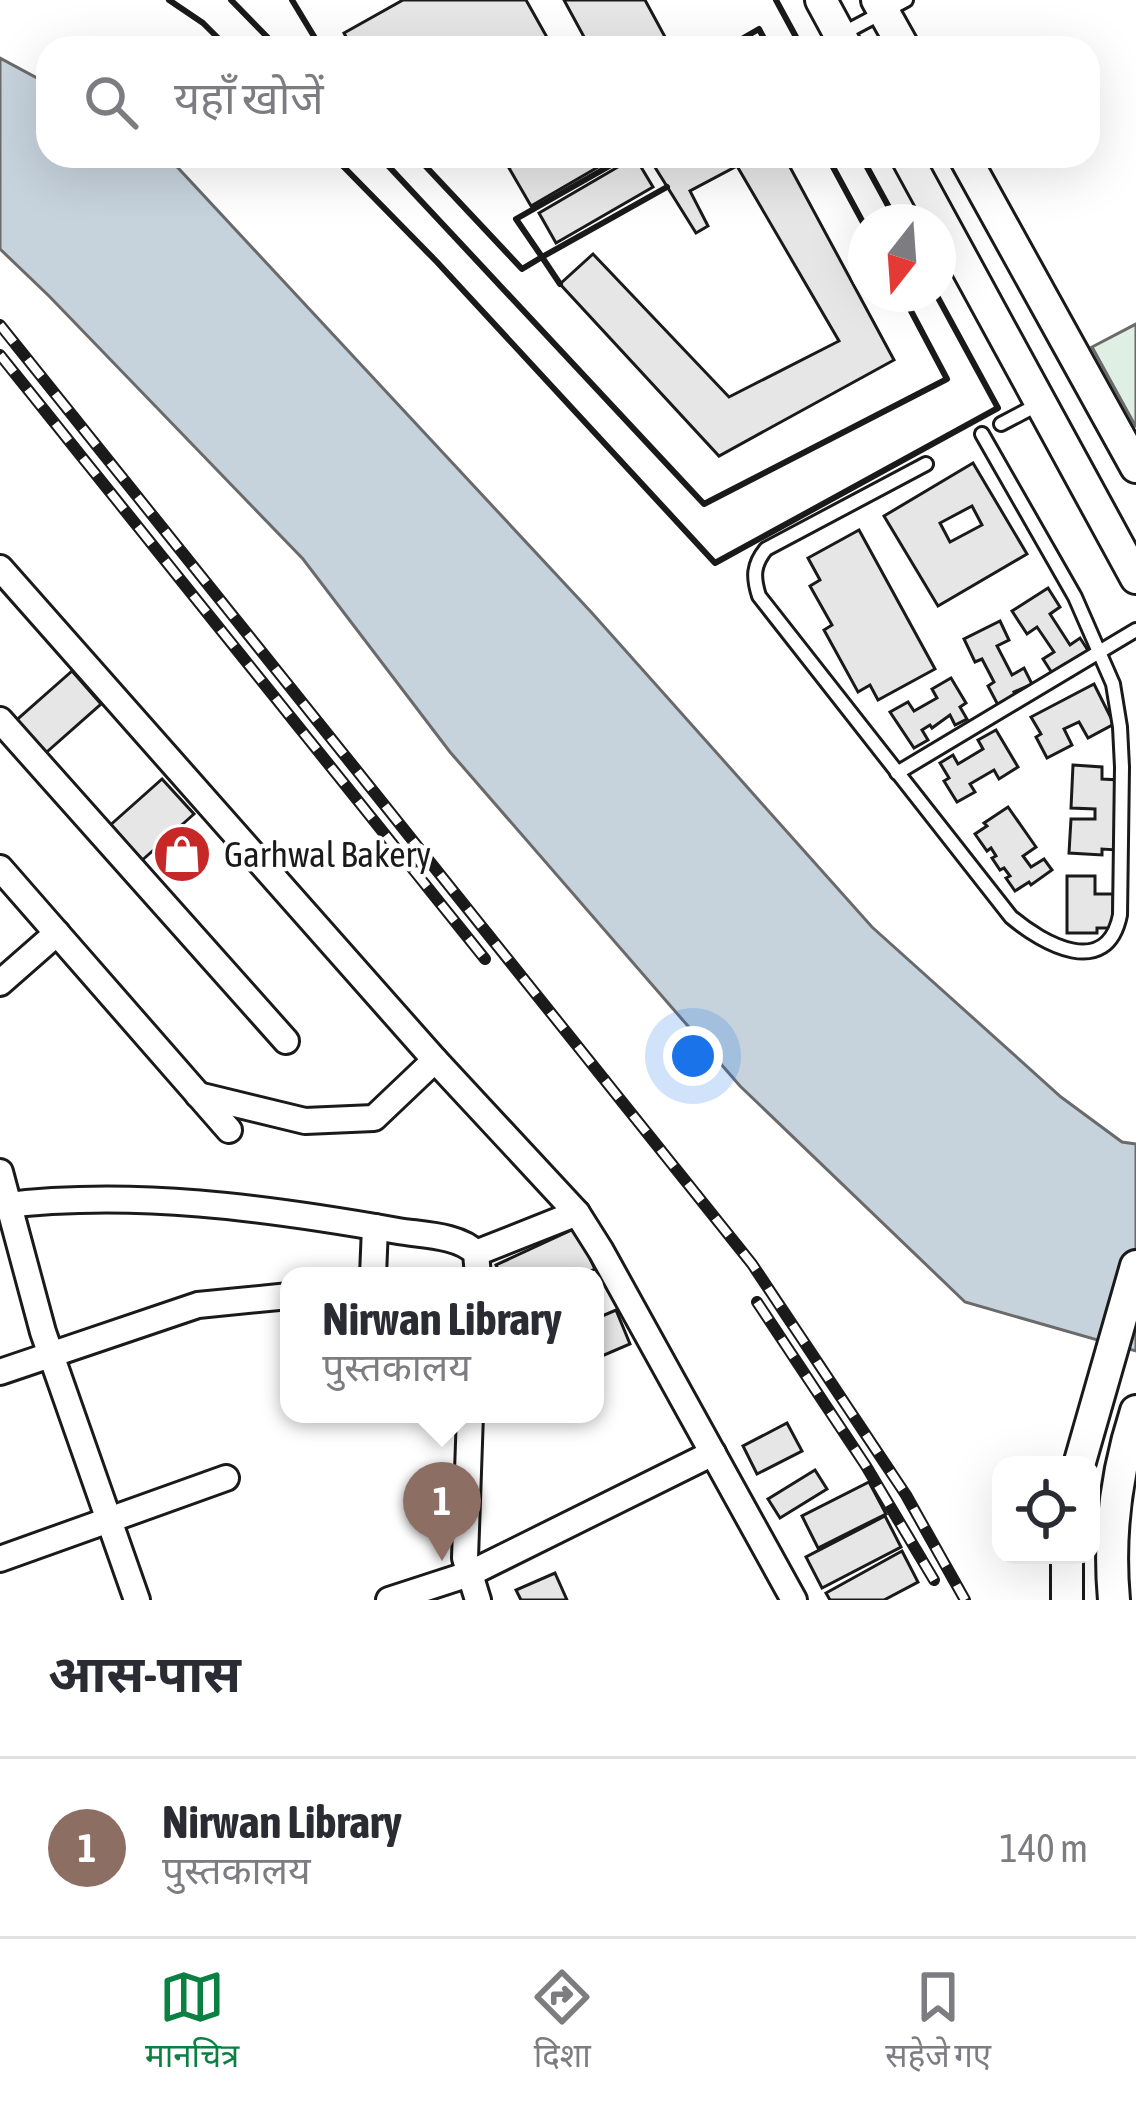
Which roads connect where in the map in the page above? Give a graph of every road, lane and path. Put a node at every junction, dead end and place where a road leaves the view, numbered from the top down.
1 (821, 0) edge
2 (889, 4) edge
3 (840, 36) edge
4 (849, 36) edge
5 (900, 36) edge
6 (912, 168) edge
7 (971, 168) edge
8 (1040, 404) junction
9 (1001, 424) dead end
10 (982, 434) dead end
11 (926, 464) dead end
12 (1136, 466) edge
13 (0, 568) edge
14 (1136, 578) edge
15 (1136, 630) edge
16 (1101, 651) junction
17 (0, 720) edge
18 (897, 773) junction
19 (0, 868) edge
20 (57, 933) junction
21 (0, 983) edge
22 (286, 1041) dead end
23 (435, 1060) junction
24 (198, 1095) junction
25 (229, 1130) dead end
26 (0, 1172) edge
27 (5, 1206) edge
28 (577, 1213) junction
29 (375, 1227) junction
30 (477, 1265) edge
31 (1136, 1265) edge
32 (373, 1267) edge
33 (280, 1297) edge
34 (51, 1357) junction
35 (0, 1372) edge
36 (1133, 1421) edge
37 (470, 1423) edge
38 (713, 1453) junction
39 (1082, 1456) edge
40 (226, 1478) dead end
41 (109, 1520) junction
42 (0, 1559) edge
43 (1067, 1564) edge
44 (469, 1574) junction
45 (137, 1600) edge
46 (389, 1600) edge
47 (478, 1600) edge
48 (794, 1600) edge
49 (1067, 1600) edge
50 (1114, 1600) edge

1 - 3 street
2 - 4 lane
2 - 5 street
6 - 8 street
7 - 12 street
8 - 9 lane
8 - 14 street
10 - 16 lane
11 - 18 lane
13 - 23 street
15 - 16 lane
16 - 18 lane
16 - 18 lane
17 - 22 street
19 - 20 street
20 - 21 street
20 - 24 street
23 - 24 street
23 - 28 street
24 - 25 street
26 - 27 street
27 - 29 street
27 - 34 street
28 - 30 street
28 - 38 street
29 - 30 street
29 - 32 street
31 - 39 street
33 - 34 street
34 - 35 street
34 - 41 street
36 - 50 street
37 - 44 street
38 - 44 street
38 - 48 street
40 - 41 street
41 - 42 street
41 - 45 street
43 - 49 street
44 - 46 street
44 - 47 street

